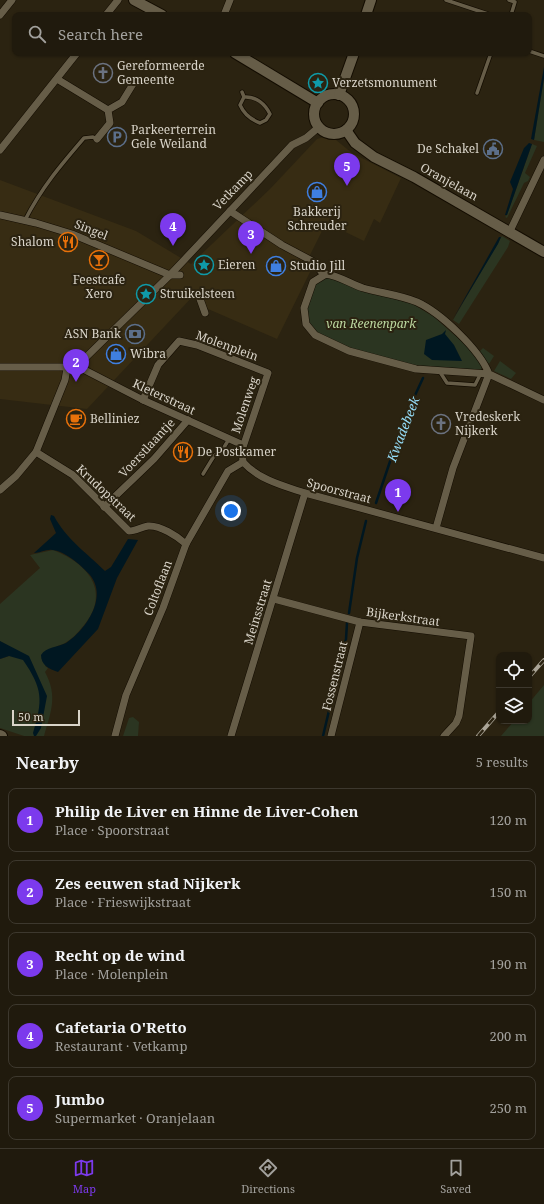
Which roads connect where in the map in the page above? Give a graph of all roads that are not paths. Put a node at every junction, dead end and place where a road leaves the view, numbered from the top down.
1 (12, 0) edge
2 (118, 0) edge
3 (134, 0) edge
4 (230, 0) edge
5 (371, 0) edge
6 (446, 0) edge
7 (509, 0) edge
8 (108, 12) edge
9 (156, 12) edge
10 (225, 12) edge
11 (367, 12) edge
12 (482, 12) edge
13 (512, 12) edge
14 (0, 15) edge
15 (532, 52) edge
16 (75, 56) edge
17 (239, 56) edge
18 (353, 56) edge
19 (490, 56) edge
20 (544, 56) edge
21 (57, 79) junction
22 (133, 84) dead end
23 (242, 92) dead end
24 (477, 93) dead end
25 (339, 95) junction
26 (244, 97) junction
27 (318, 103) junction
28 (108, 110) junction
29 (318, 127) junction
30 (346, 130) junction
31 (97, 139) joint
32 (0, 150) edge
33 (544, 160) edge
34 (230, 211) junction
35 (0, 215) edge
36 (24, 220) junction
37 (234, 220) dead end
38 (510, 231) junction
39 (544, 252) edge
40 (323, 274) junction
41 (180, 275) dead end
42 (170, 276) junction
43 (200, 299) dead end
44 (205, 313) dead end
45 (77, 366) junction
46 (0, 367) edge
47 (67, 368) junction
48 (440, 372) junction
49 (268, 373) joint
50 (481, 373) junction
51 (489, 374) junction
52 (143, 400) junction
53 (544, 400) edge
54 (188, 420) junction
55 (229, 439) junction
56 (243, 445) junction
57 (36, 452) junction
58 (243, 462) junction
59 (203, 474) dead end
60 (0, 490) edge
61 (305, 493) junction
62 (104, 507) junction
63 (436, 528) junction
64 (186, 544) junction
65 (544, 558) edge
66 (274, 599) junction
67 (360, 622) junction
68 (115, 736) edge
69 (231, 736) edge
70 (331, 736) edge
71 (444, 736) edge

1 - 14 street
2 - 8 street
3 - 9 street
4 - 10 street
5 - 11 street
6 - 12 lane
7 - 13 lane
15 - 20 lane
16 - 21 street
17 - 27 street
18 - 25 street
19 - 24 lane
21 - 28 street
21 - 32 street
22 - 28 street
23 - 26 lane
25 - 27 street
25 - 30 street
26 - 26 lane
27 - 29 street
28 - 31 street
29 - 30 street
29 - 34 street, Vetkamp
30 - 38 street, Oranjelaan
31 - 36 lane
33 - 38 street
34 - 37 street
34 - 40 street
34 - 42 street, Vetkamp
35 - 36 street, Singel
36 - 42 street, Singel
38 - 39 street, Oranjelaan
40 - 48 street
40 - 51 street
41 - 42 street
42 - 45 street, Vetkamp
43 - 44 street
45 - 47 street
45 - 52 street, Kleterstraat
46 - 47 street
47 - 57 street
48 - 50 street
48 - 50 lane
49 - 52 street, Molenplein
49 - 56 street, Molenweg
50 - 51 street
51 - 53 street
51 - 63 street
52 - 54 street, Kleterstraat
54 - 55 street, Kleterstraat
54 - 62 street, Voerstlaantje
55 - 56 street, Kleterstraat
55 - 59 lane
56 - 58 street
57 - 60 street
57 - 62 street, Krudopstraat
58 - 61 street, Spoorstraat
58 - 64 street, Coltoflaan
61 - 63 street, Spoorstraat
61 - 66 street, Meinsstraat
62 - 64 street, Krudopstraat
63 - 65 street, Spoorstraat
64 - 68 street, Coltoflaan
66 - 67 street, Bijkerkstraat
66 - 69 street, Meinsstraat
67 - 70 street, Fossenstraat
67 - 71 street, Bijkerkstraat

